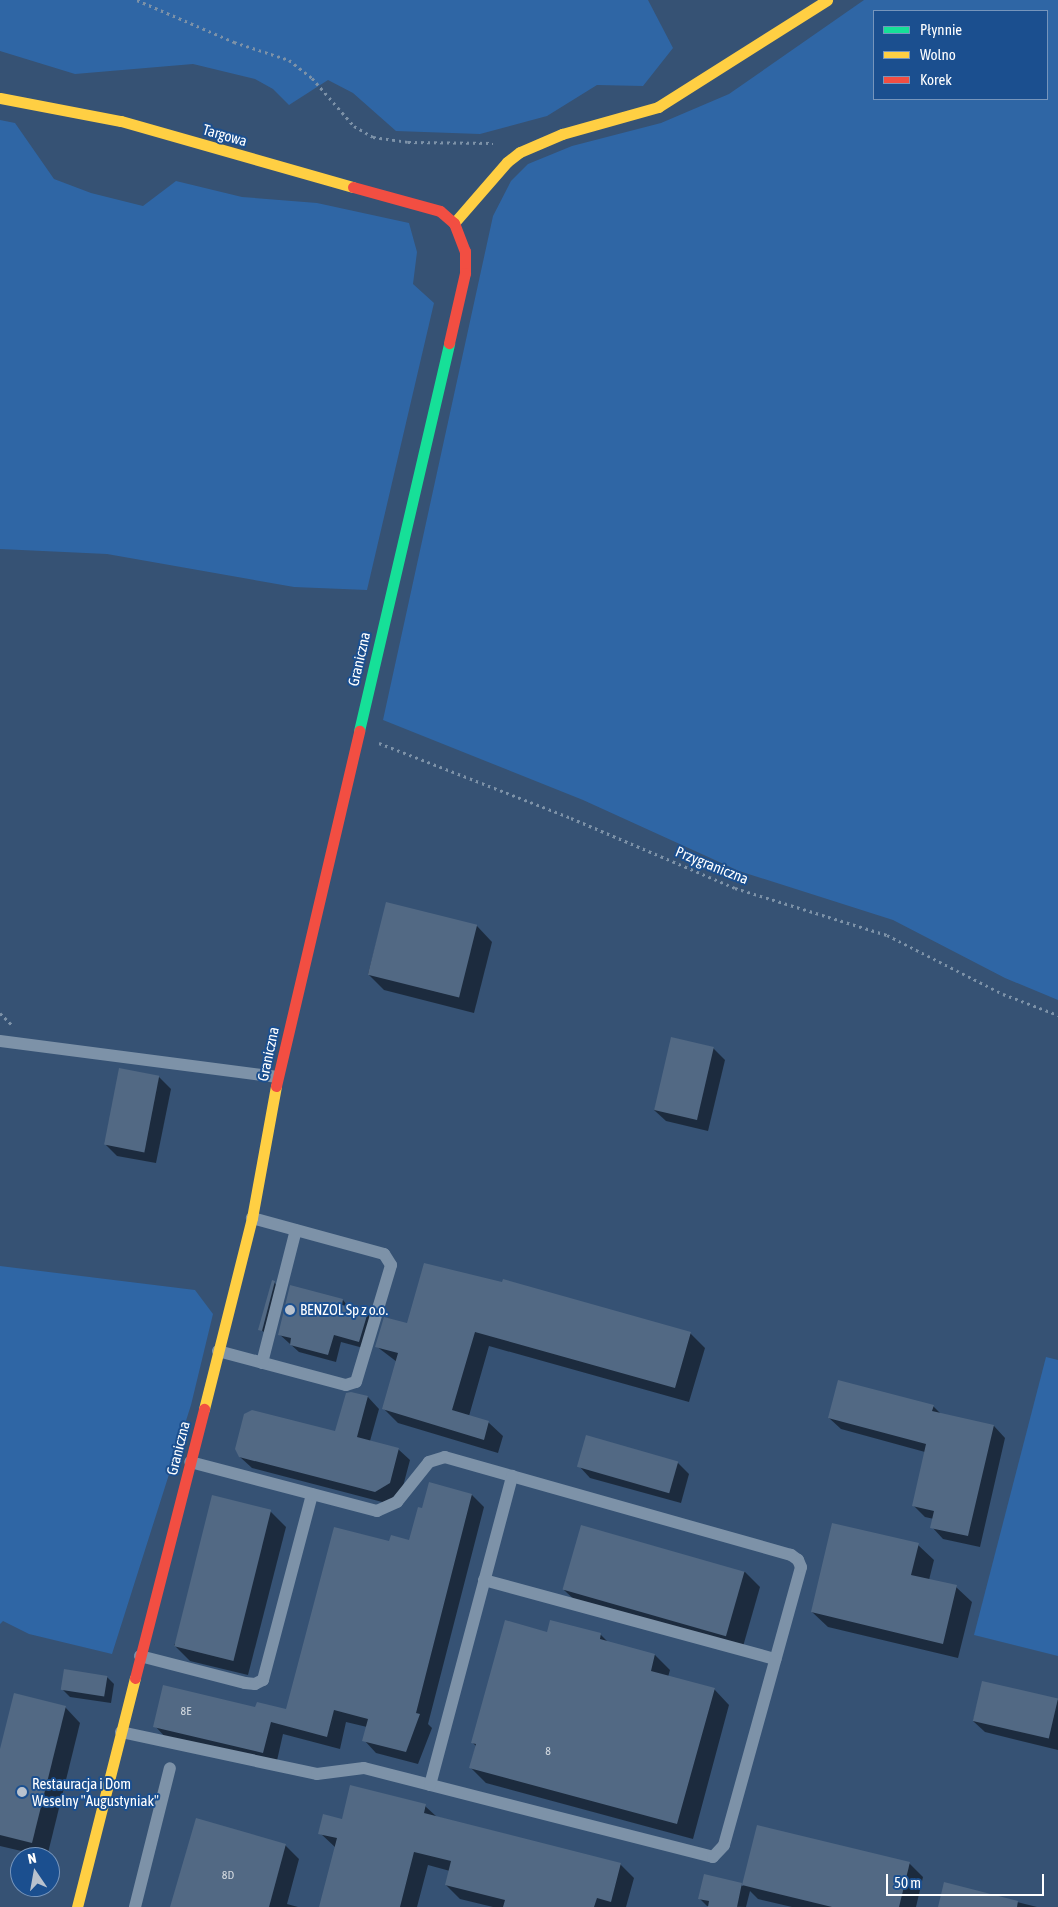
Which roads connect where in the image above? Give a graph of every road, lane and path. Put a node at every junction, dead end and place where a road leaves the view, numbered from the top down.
1 (136, 0) edge
2 (827, 0) edge
3 (0, 98) edge
4 (520, 152) junction
5 (454, 223) junction
6 (357, 734) junction
7 (1058, 1015) edge
8 (0, 1041) edge
9 (278, 1076) junction
10 (252, 1218) junction
11 (296, 1230) junction
12 (218, 1351) junction
13 (262, 1363) junction
14 (190, 1462) junction
15 (512, 1476) junction
16 (312, 1494) junction
17 (484, 1580) junction
18 (140, 1656) junction
19 (775, 1660) junction
20 (121, 1732) junction
21 (170, 1768) dead end
22 (430, 1786) junction
23 (77, 1907) edge
24 (135, 1907) edge

1 - 4 path
2 - 4 street
3 - 5 street, Targowa
4 - 5 street
5 - 6 street, Graniczna
6 - 7 path, Przygraniczna
6 - 9 street, Graniczna
8 - 9 lane
9 - 10 street, Graniczna
10 - 11 lane
10 - 12 street, Graniczna
11 - 13 lane
11 - 13 lane
12 - 13 lane
12 - 14 street, Graniczna
14 - 16 lane
14 - 18 street, Graniczna
15 - 16 lane
15 - 17 lane
15 - 19 lane
16 - 18 lane
17 - 19 lane
17 - 22 lane
18 - 20 street, Graniczna
19 - 22 lane
20 - 22 lane
20 - 23 street, Graniczna
21 - 24 lane

